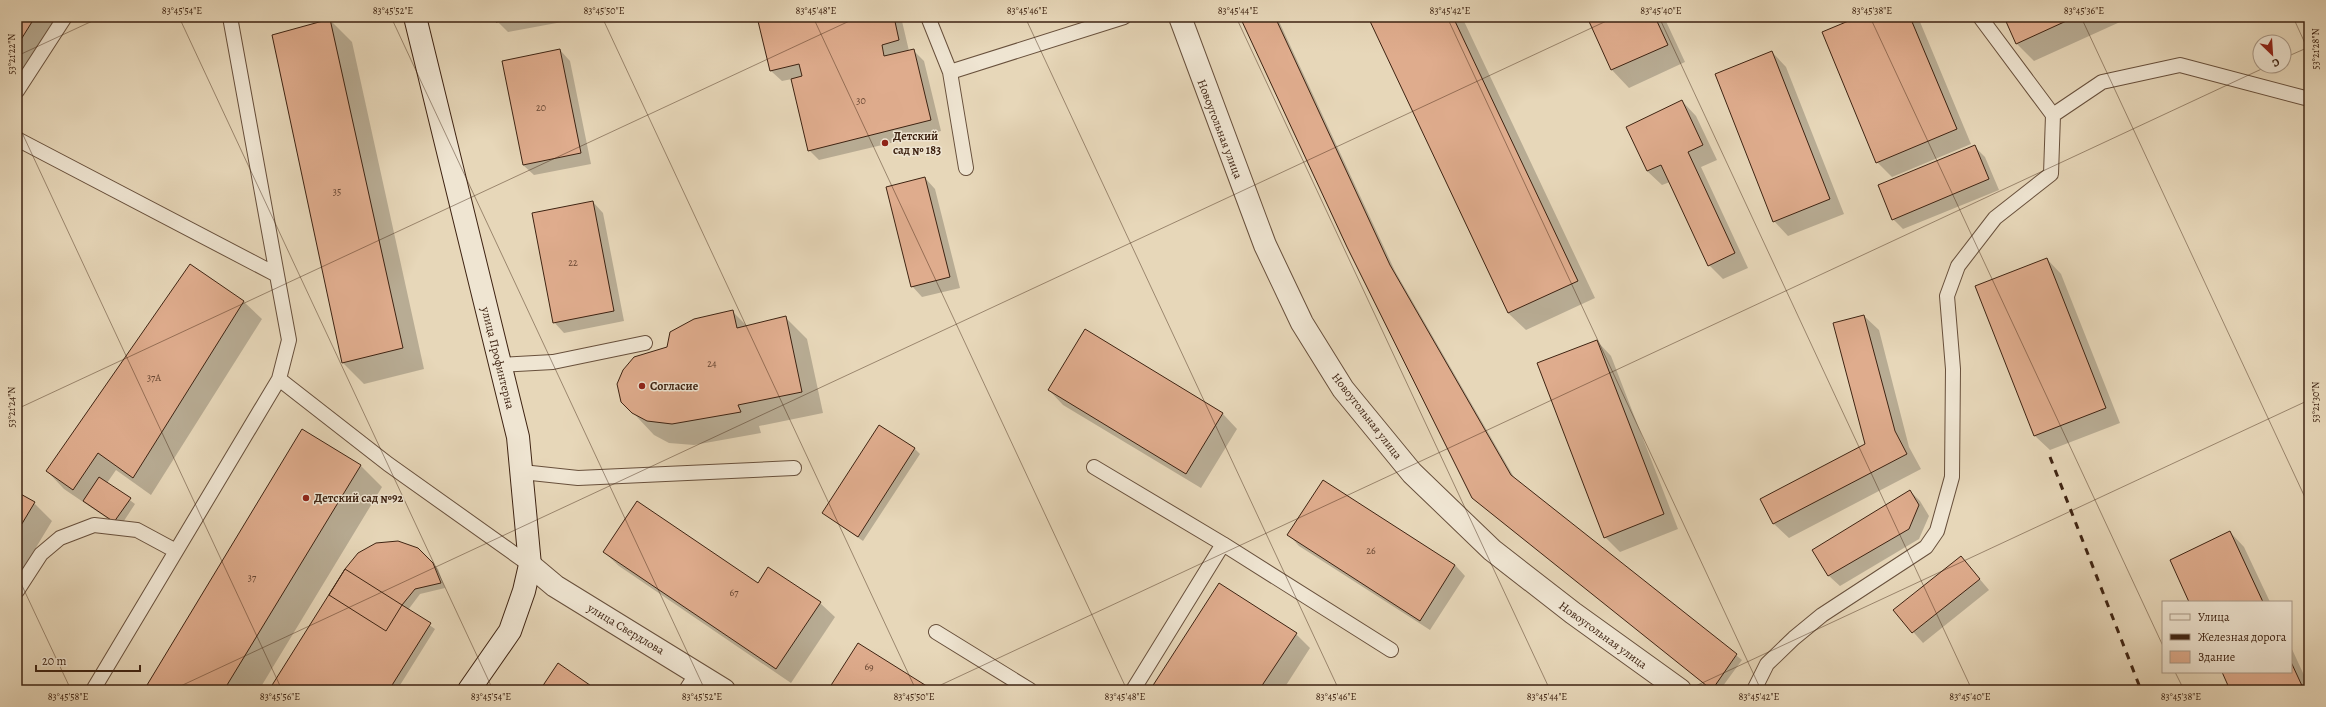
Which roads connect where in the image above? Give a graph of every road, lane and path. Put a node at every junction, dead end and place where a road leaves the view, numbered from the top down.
1 (65, 17) edge
2 (230, 17) edge
3 (415, 17) edge
4 (928, 17) edge
5 (1124, 17) edge
6 (1180, 17) edge
7 (1980, 17) edge
8 (950, 72) junction
9 (17, 91) edge
10 (2309, 99) edge
11 (2053, 115) junction
12 (17, 139) edge
13 (966, 168) dead end
14 (277, 275) junction
15 (645, 343) dead end
16 (500, 365) junction
17 (279, 379) junction
18 (1094, 467) dead end
19 (794, 468) dead end
20 (522, 472) junction
21 (1223, 544) junction
22 (176, 550) junction
23 (530, 565) junction
24 (17, 591) edge
25 (936, 632) dead end
26 (1390, 650) dead end
27 (691, 681) edge
28 (93, 690) edge
29 (469, 690) edge
30 (724, 690) edge
31 (1030, 690) edge
32 (1133, 690) edge
33 (1680, 690) edge
34 (1754, 690) edge

1 - 9 lane
2 - 14 lane
3 - 16 street, улица Профинтерна
4 - 8 lane
5 - 8 lane
6 - 33 street, Новоугольная улица
7 - 11 lane
8 - 13 lane
10 - 11 lane
11 - 34 lane
12 - 14 lane
14 - 17 lane
15 - 16 lane
16 - 20 street, улица Профинтерна
17 - 22 lane
17 - 23 lane
18 - 21 lane
19 - 20 lane
20 - 23 street, улица Профинтерна
21 - 26 lane
21 - 32 lane
22 - 24 lane
22 - 28 lane
23 - 27 street, улица Свердлова
23 - 29 street, улица Профинтерна
25 - 31 lane
27 - 30 street, улица Свердлова

